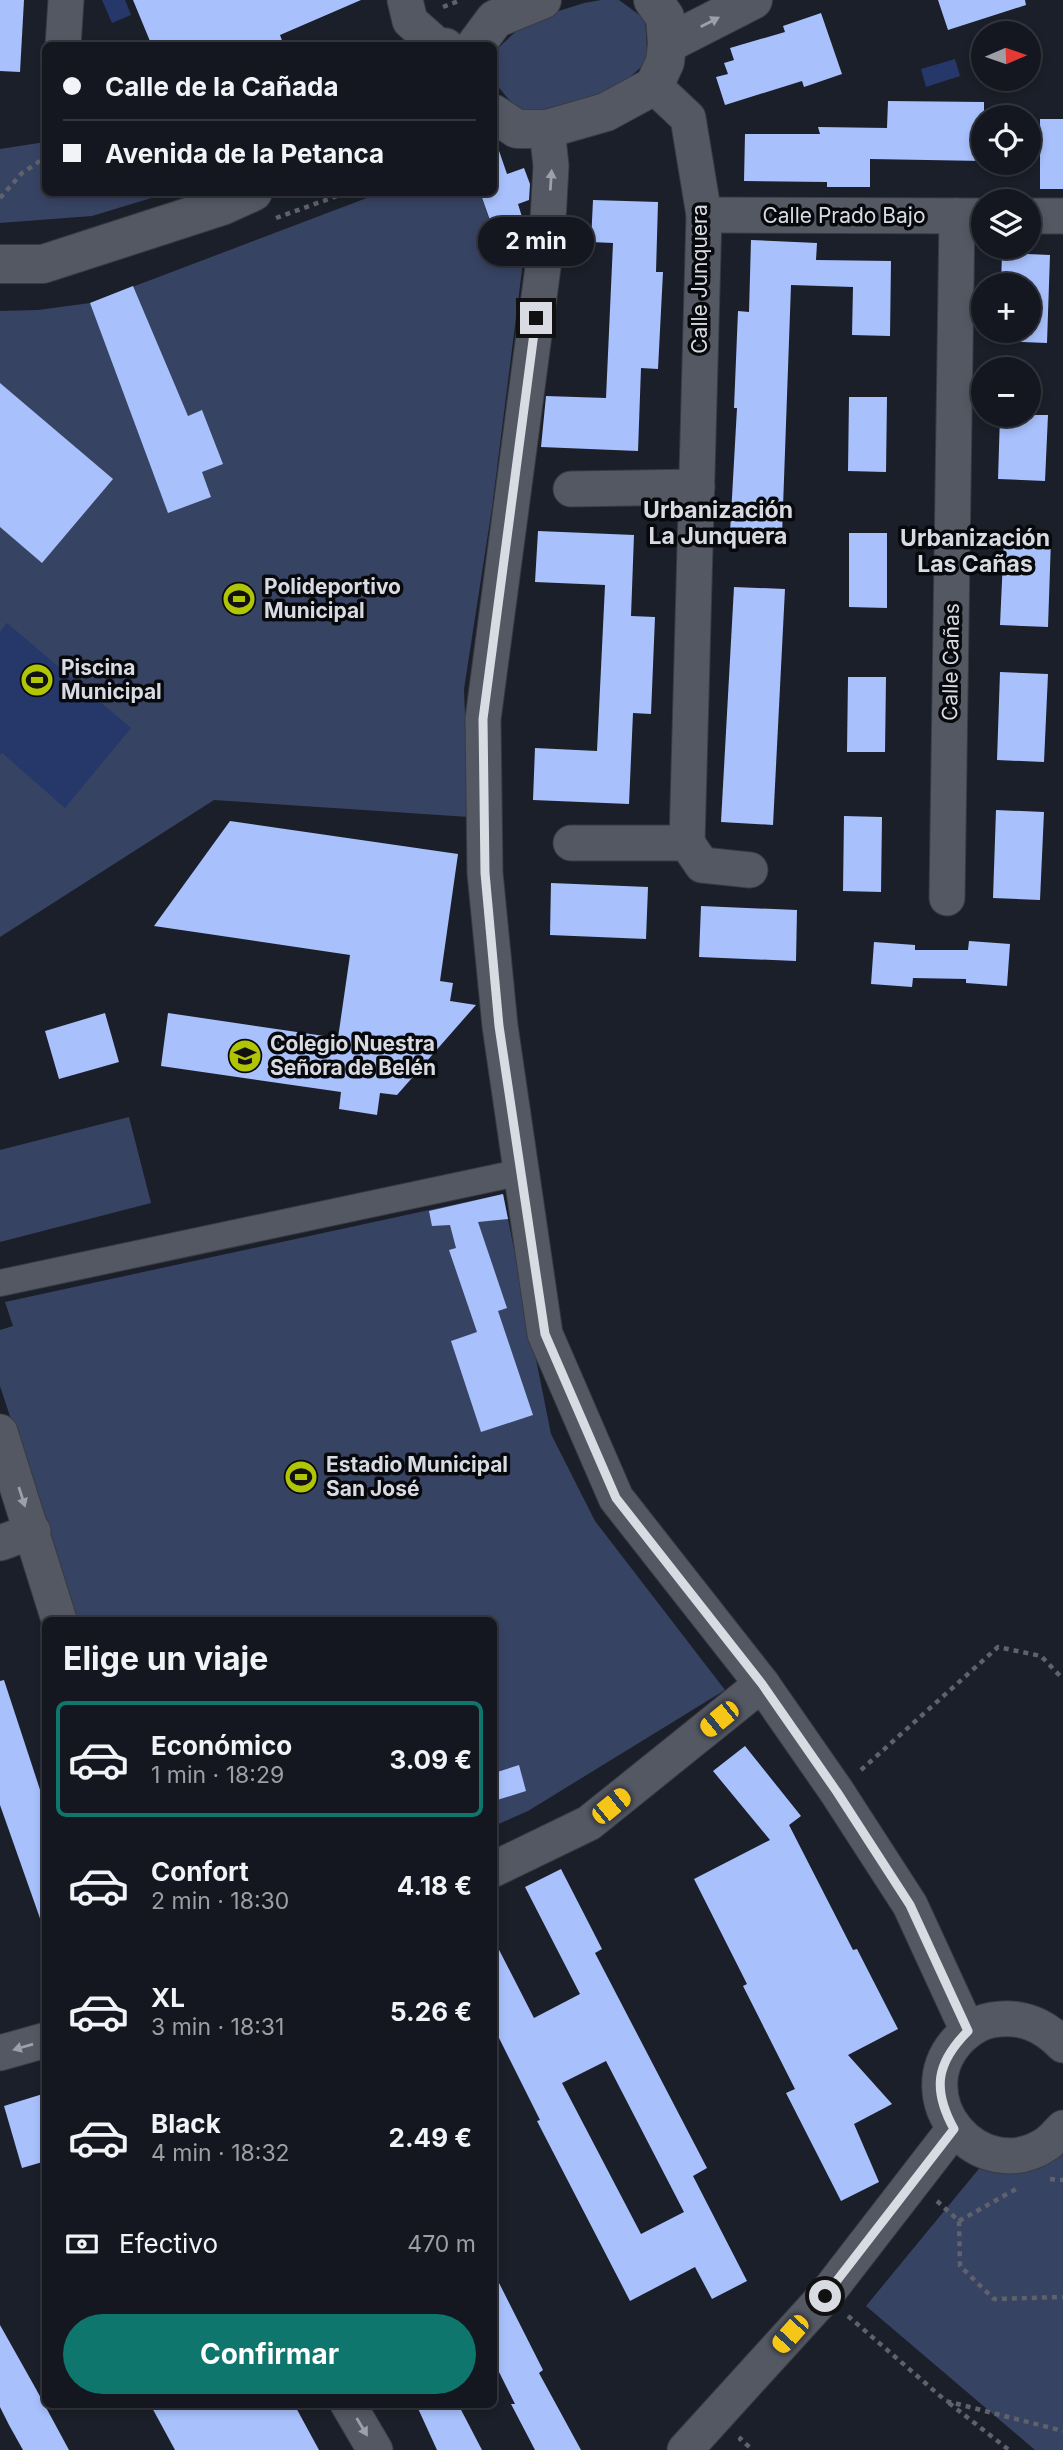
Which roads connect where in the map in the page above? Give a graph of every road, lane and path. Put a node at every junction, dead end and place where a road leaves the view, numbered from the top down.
1 (66, 0) edge
2 (405, 0) edge
3 (542, 0) edge
4 (653, 0) edge
5 (753, 0) edge
6 (63, 42) edge
7 (433, 42) edge
8 (478, 42) edge
9 (667, 44) junction
10 (654, 86) junction
11 (497, 119) edge
12 (547, 129) junction
13 (42, 160) edge
14 (244, 196) edge
15 (0, 198) edge
16 (704, 215) junction
17 (970, 216) edge
18 (1041, 216) edge
19 (1063, 216) edge
20 (0, 264) edge
21 (697, 487) junction
22 (571, 489) dead end
23 (571, 843) dead end
24 (687, 843) junction
25 (750, 870) dead end
26 (947, 898) dead end
27 (522, 1172) junction
28 (0, 1283) edge
29 (0, 1432) edge
30 (33, 1531) junction
31 (0, 1543) edge
32 (58, 1617) edge
33 (1063, 1679) edge
34 (762, 1684) junction
35 (837, 1792) junction
36 (497, 1867) edge
37 (968, 2031) junction
38 (42, 2041) edge
39 (1063, 2045) edge
40 (0, 2053) edge
41 (1063, 2128) edge
42 (954, 2129) junction
43 (1038, 2177) dead end
44 (1063, 2180) edge
45 (914, 2181) junction
46 (1027, 2183) dead end
47 (960, 2221) junction
48 (825, 2296) junction
49 (1063, 2297) edge
50 (946, 2401) junction
51 (350, 2408) edge
52 (1063, 2431) edge
53 (375, 2450) edge
54 (685, 2450) edge
55 (1009, 2450) edge

1 - 6 street
2 - 7 street
3 - 8 main road
4 - 9 main road
9 -> 5 main road
9 - 10 main road
10 - 12 main road
10 - 16 street, Calle Junquera
11 - 12 main road
27 -> 12 street
13 - 15 path
14 - 20 main road
16 - 17 street, Calle Prado Bajo
16 - 21 street, Calle Junquera
17 - 26 street, Calle Cañas
18 - 19 street
21 - 22 street
21 - 24 street, Calle Junquera
23 - 24 street
24 - 25 street
27 - 28 street
27 - 34 street
29 -> 30 street
30 - 31 street
30 - 32 street
33 - 35 path
34 - 35 street
34 - 36 street
35 - 37 street
37 - 39 street
37 - 42 street
38 -> 40 street
41 - 42 street
42 - 45 street
43 - 44 path
45 - 47 path
45 - 48 street
46 - 47 path
47 - 49 path
48 - 50 path
48 - 54 street
50 - 52 path
50 - 55 path
51 -> 53 street

